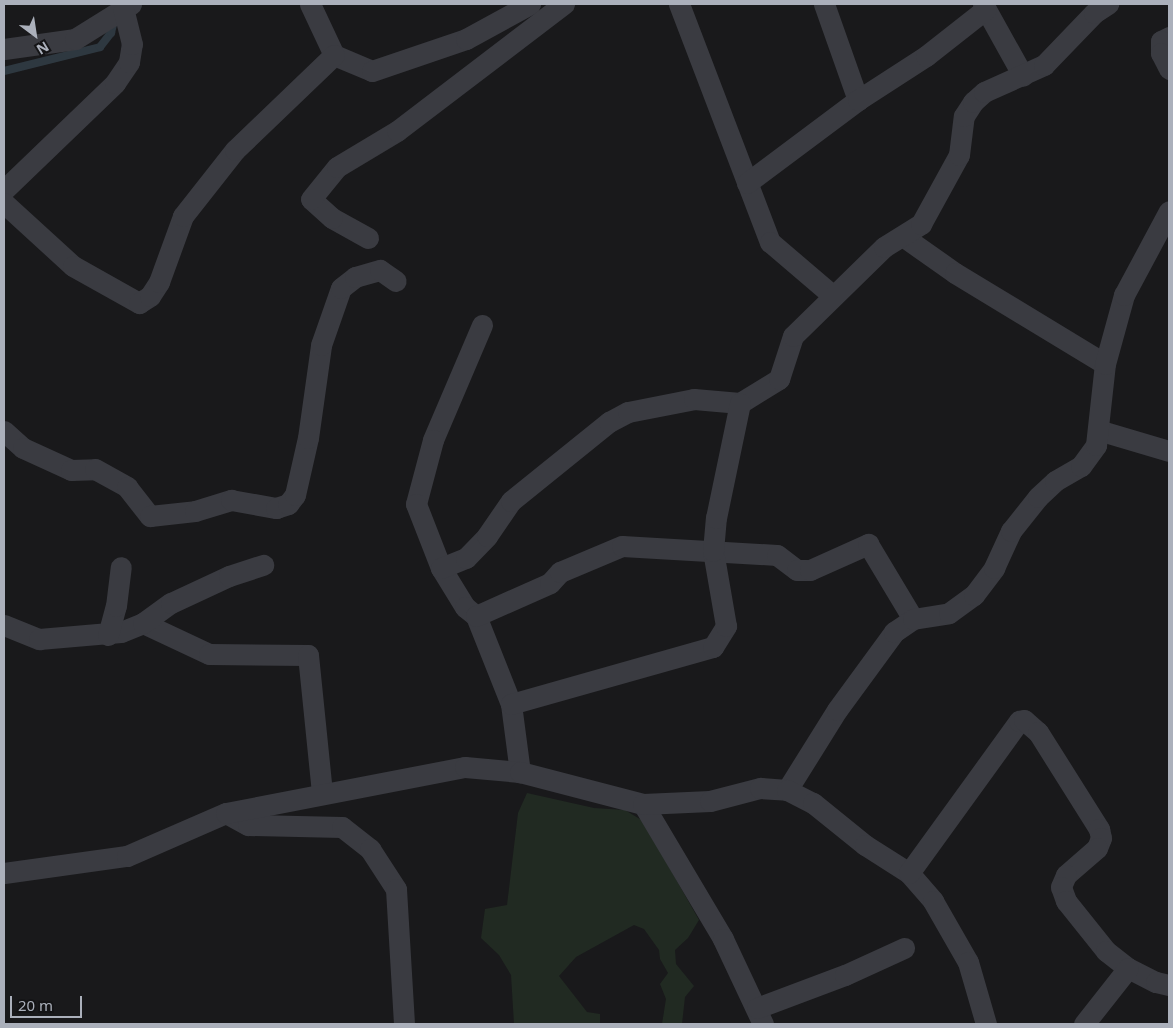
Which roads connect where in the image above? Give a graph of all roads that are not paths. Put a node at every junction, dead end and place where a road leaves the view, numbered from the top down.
1 (310, 4) edge
2 (530, 4) edge
3 (564, 4) edge
4 (680, 4) edge
5 (824, 4) edge
6 (1108, 4) edge
7 (984, 6) edge
8 (127, 7) edge
9 (1169, 38) edge
10 (4, 49) edge
11 (334, 55) junction
12 (1169, 69) edge
13 (1023, 76) junction
14 (858, 100) junction
15 (747, 183) junction
16 (4, 190) edge
17 (4, 203) edge
18 (1169, 211) edge
19 (904, 237) junction
20 (368, 238) dead end
21 (396, 281) dead end
22 (832, 296) junction
23 (482, 326) dead end
24 (1105, 364) junction
25 (740, 403) junction
26 (1098, 430) junction
27 (4, 431) edge
28 (1169, 451) edge
29 (713, 551) junction
30 (263, 565) dead end
31 (121, 567) dead end
32 (441, 568) junction
33 (476, 616) junction
34 (913, 619) junction
35 (143, 623) junction
36 (4, 625) edge
37 (108, 635) junction
38 (511, 704) junction
39 (520, 772) junction
40 (787, 790) junction
41 (322, 792) junction
42 (643, 804) junction
43 (226, 812) junction
44 (4, 873) edge
45 (909, 873) junction
46 (904, 948) dead end
47 (1128, 968) junction
48 (1169, 985) edge
49 (760, 1016) edge
50 (404, 1024) edge
51 (986, 1024) edge
52 (1084, 1024) edge

1 - 11 street
2 - 11 street
3 - 20 street
4 - 15 street
5 - 14 street
6 - 13 street
7 - 13 street
7 - 14 street
8 - 10 street
8 - 16 street
9 - 12 street
11 - 17 street
13 - 19 street
14 - 15 street
15 - 22 street
18 - 24 street
19 - 22 street
19 - 24 street
21 - 27 street
22 - 25 street
23 - 32 street
24 - 26 street
25 - 29 street
25 - 32 street
26 - 28 street
26 - 34 street
29 - 33 street
29 - 34 street
29 - 38 street
30 - 35 street
31 - 37 street
32 - 33 street
33 - 38 street
34 - 40 street
35 - 37 street
35 - 41 street
36 - 37 street
38 - 39 street
39 - 41 street
39 - 42 street
40 - 42 street
40 - 45 street
41 - 43 street
42 - 49 street
43 - 44 street
43 - 50 street
45 - 47 street
45 - 51 street
46 - 49 street
47 - 48 street
47 - 52 street

